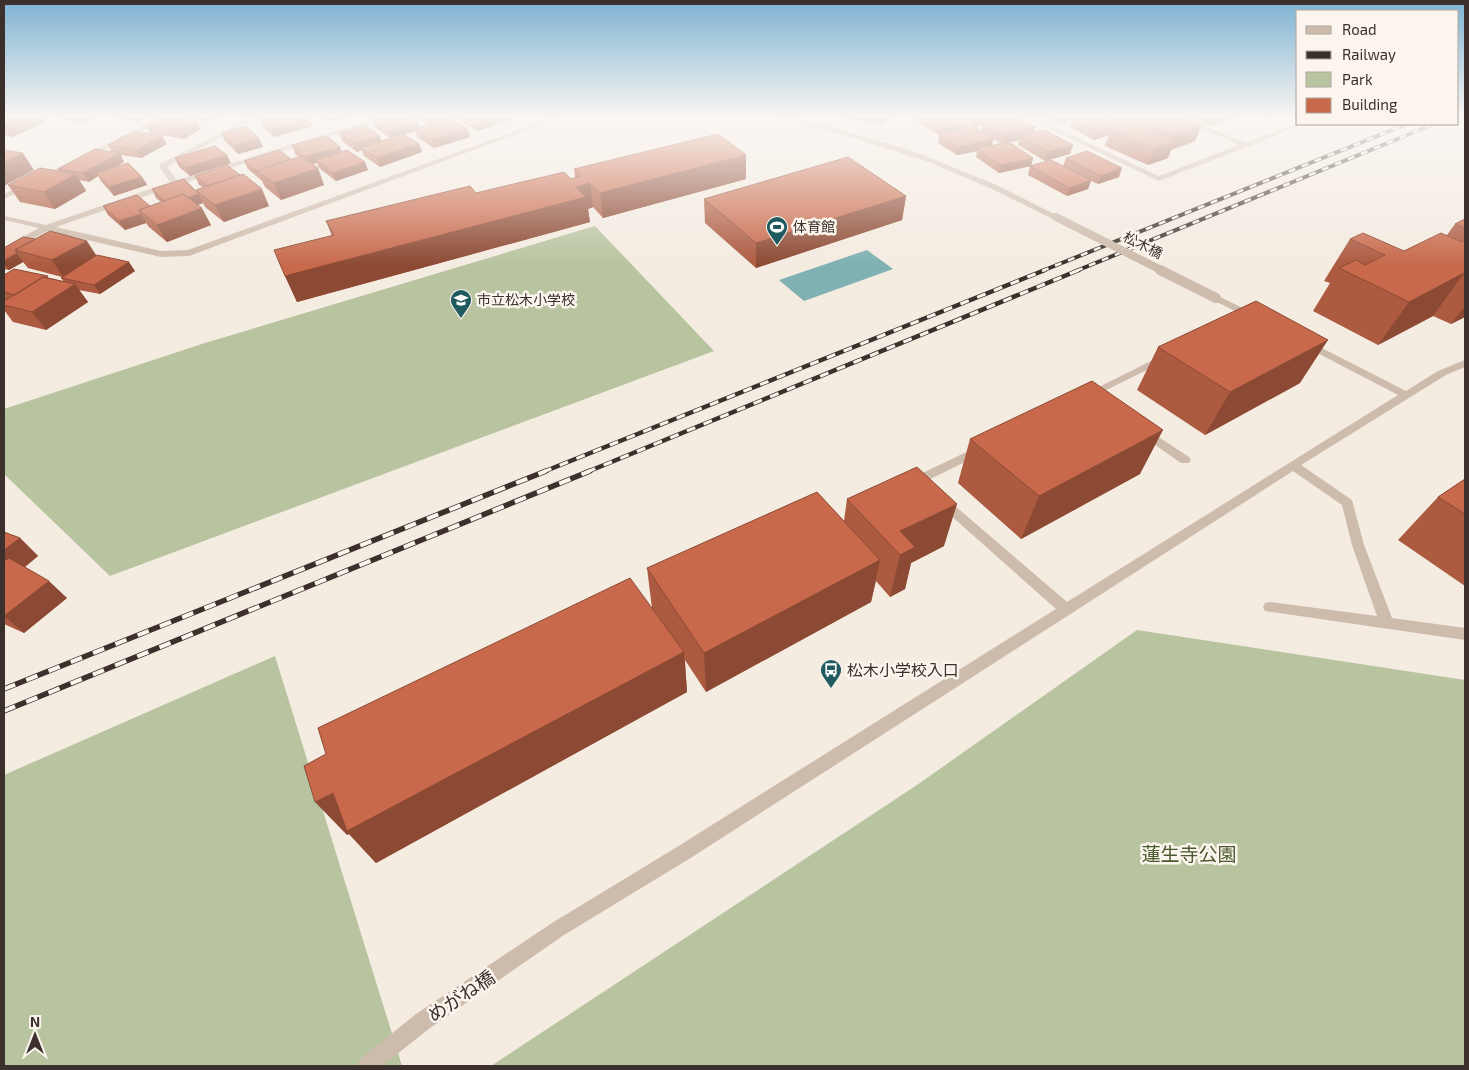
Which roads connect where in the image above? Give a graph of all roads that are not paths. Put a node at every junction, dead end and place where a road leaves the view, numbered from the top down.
1 (67, 166) edge
2 (164, 166) edge
3 (230, 166) edge
4 (426, 166) edge
5 (944, 166) edge
6 (1131, 166) edge
7 (1192, 166) edge
8 (175, 183) junction
9 (4, 197) edge
10 (4, 218) edge
11 (46, 228) junction
12 (4, 250) edge
13 (1249, 318) edge
14 (1301, 341) edge
15 (1178, 350) edge
16 (1465, 363) edge
17 (1406, 394) junction
18 (1089, 398) edge
19 (1137, 427) edge
20 (986, 446) edge
21 (1185, 460) dead end
22 (1293, 465) junction
23 (925, 487) junction
24 (901, 489) edge
25 (1270, 607) dead end
26 (1068, 610) junction
27 (1387, 624) junction
28 (1465, 634) edge
29 (367, 1066) edge

1 - 9 street
2 - 8 street
3 - 8 street
4 - 11 street
5 - 13 street, 松木橋, bridge
6 - 7 street
8 - 11 street
10 - 11 street
11 - 12 street
14 - 17 street
15 - 18 street
16 - 17 street, めがね橋
17 - 22 street, めがね橋
19 - 21 street
20 - 23 street
22 - 26 street, めがね橋
22 - 27 street
23 - 24 street
23 - 26 street
25 - 27 street
26 - 29 street, めがね橋
27 - 28 street

